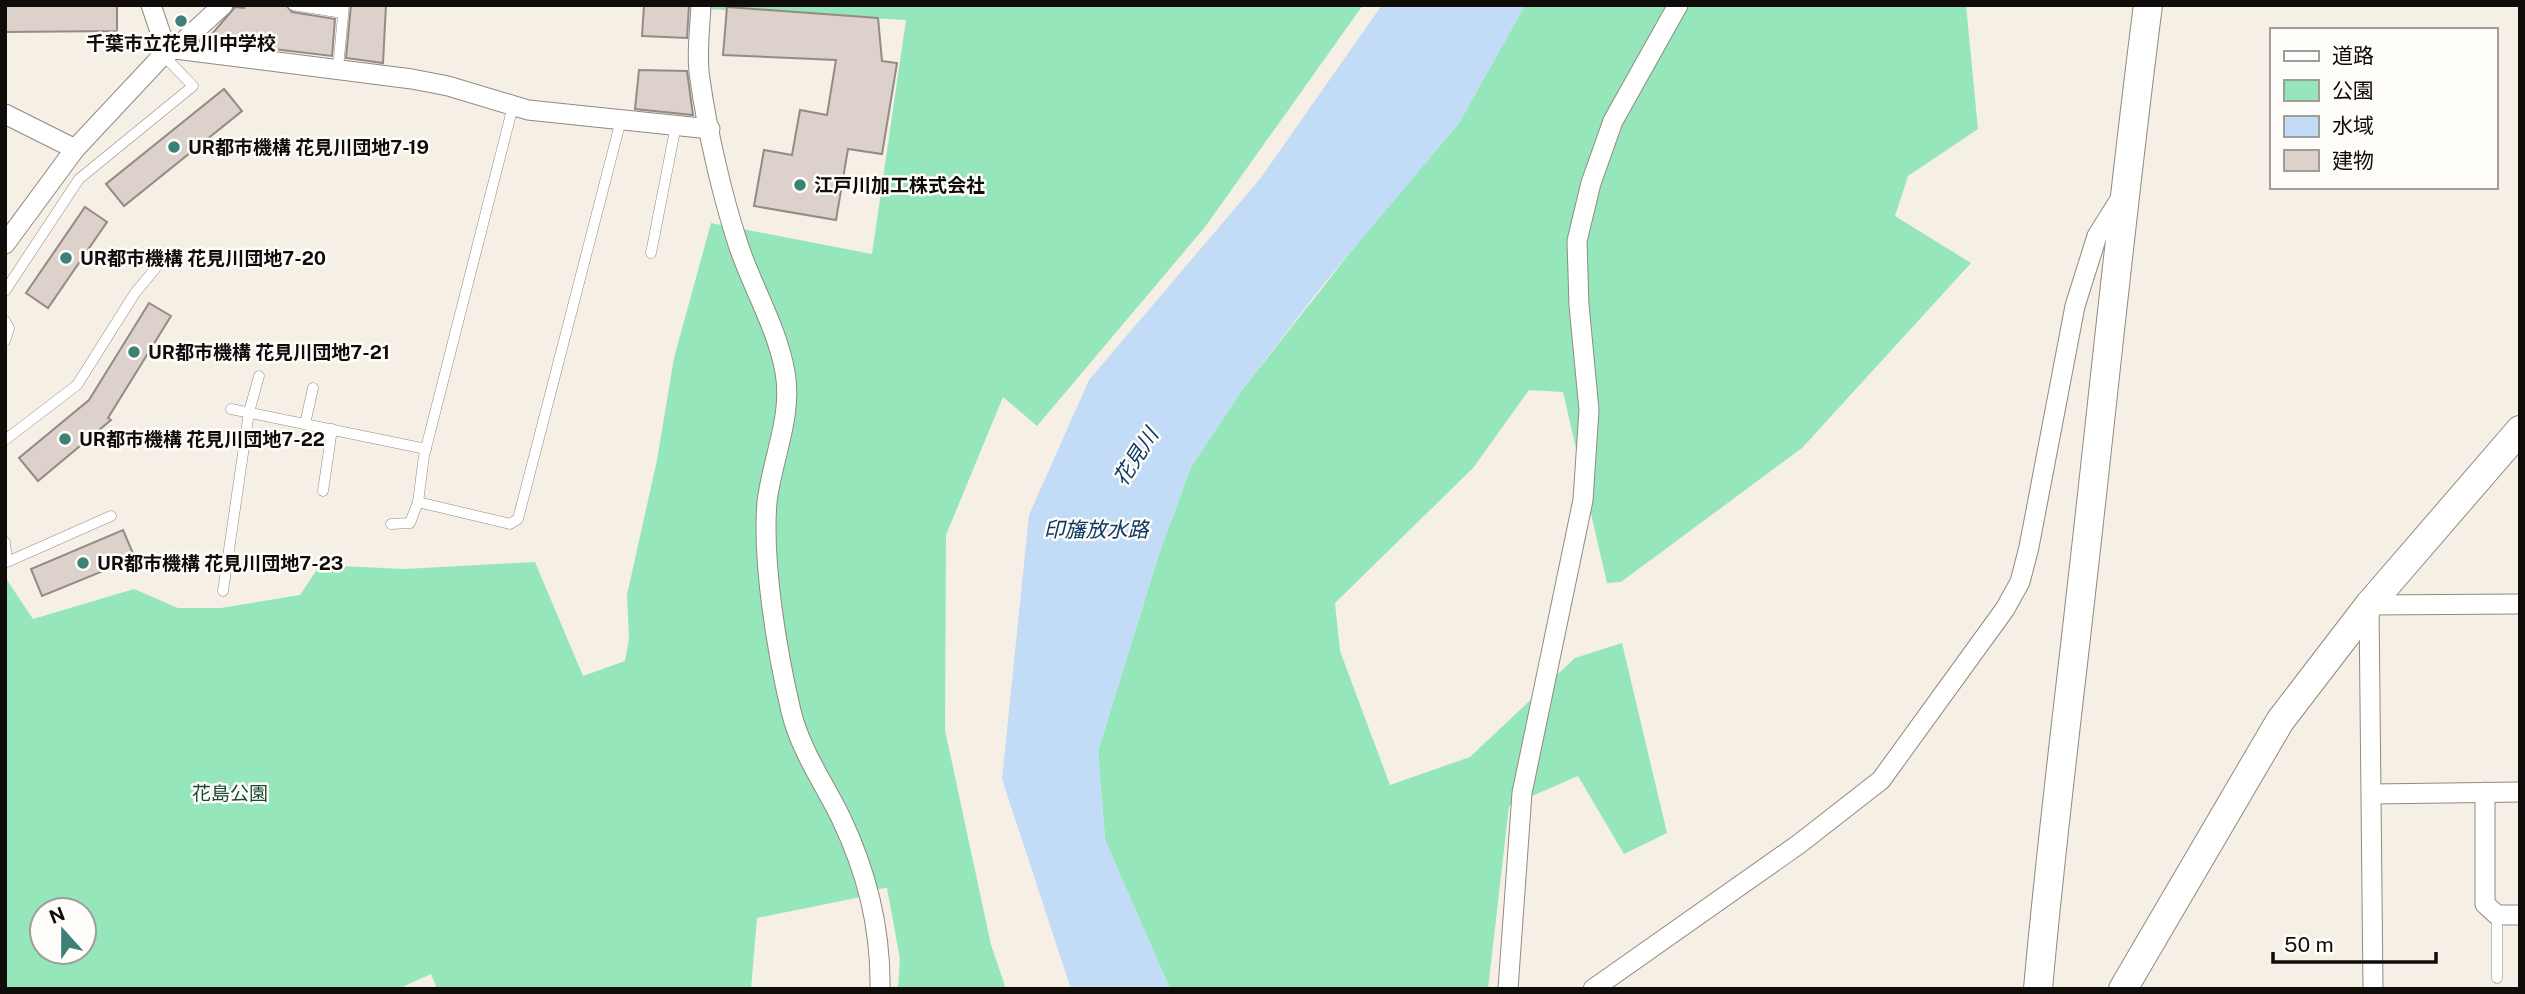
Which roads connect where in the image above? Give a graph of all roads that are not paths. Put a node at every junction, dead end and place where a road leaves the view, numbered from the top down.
1 (151, 5) edge
2 (223, 5) edge
3 (292, 5) edge
4 (701, 5) edge
5 (1678, 5) edge
6 (2148, 5) edge
7 (344, 9) edge
8 (169, 52) junction
9 (338, 68) junction
10 (513, 106) junction
11 (5, 114) edge
12 (621, 120) junction
13 (676, 125) junction
14 (710, 129) junction
15 (75, 149) junction
16 (2124, 194) junction
17 (5, 244) edge
18 (651, 253) dead end
19 (155, 269) dead end
20 (5, 291) edge
21 (5, 321) edge
22 (5, 341) edge
23 (259, 376) dead end
24 (313, 388) dead end
25 (231, 409) dead end
26 (249, 412) junction
27 (305, 424) junction
28 (332, 429) junction
29 (2520, 430) edge
30 (5, 440) edge
31 (426, 449) junction
32 (323, 491) dead end
33 (418, 502) junction
34 (111, 516) dead end
35 (391, 524) dead end
36 (5, 542) edge
37 (223, 591) dead end
38 (2520, 604) edge
39 (2369, 605) junction
40 (2485, 792) junction
41 (2520, 793) edge
42 (2372, 794) junction
43 (2497, 915) junction
44 (2520, 915) edge
45 (2497, 978) dead end
46 (880, 989) edge
47 (1508, 989) edge
48 (1594, 989) edge
49 (2038, 989) edge
50 (2123, 989) edge
51 (2373, 989) edge

1 - 8 street
2 - 8 street
3 - 7 lane
4 - 14 street
5 - 47 street
6 - 16 street
7 - 9 lane
8 - 9 street
8 - 15 street
8 - 20 lane
9 - 10 street
10 - 12 street
10 - 31 lane
11 - 15 street
12 - 13 street
12 - 33 lane
13 - 14 street
13 - 18 lane
14 - 46 street
15 - 17 street
16 - 48 street
16 - 49 street
19 - 30 lane
21 - 22 lane
23 - 26 lane
24 - 27 lane
25 - 26 lane
26 - 27 lane
26 - 37 lane
27 - 28 lane
28 - 31 lane
28 - 32 lane
29 - 39 street
31 - 33 lane
33 - 35 lane
34 - 36 lane
38 - 39 street
39 - 42 street
39 - 50 street
40 - 41 street
40 - 42 street
40 - 43 street
42 - 51 street
43 - 44 street
43 - 45 lane

